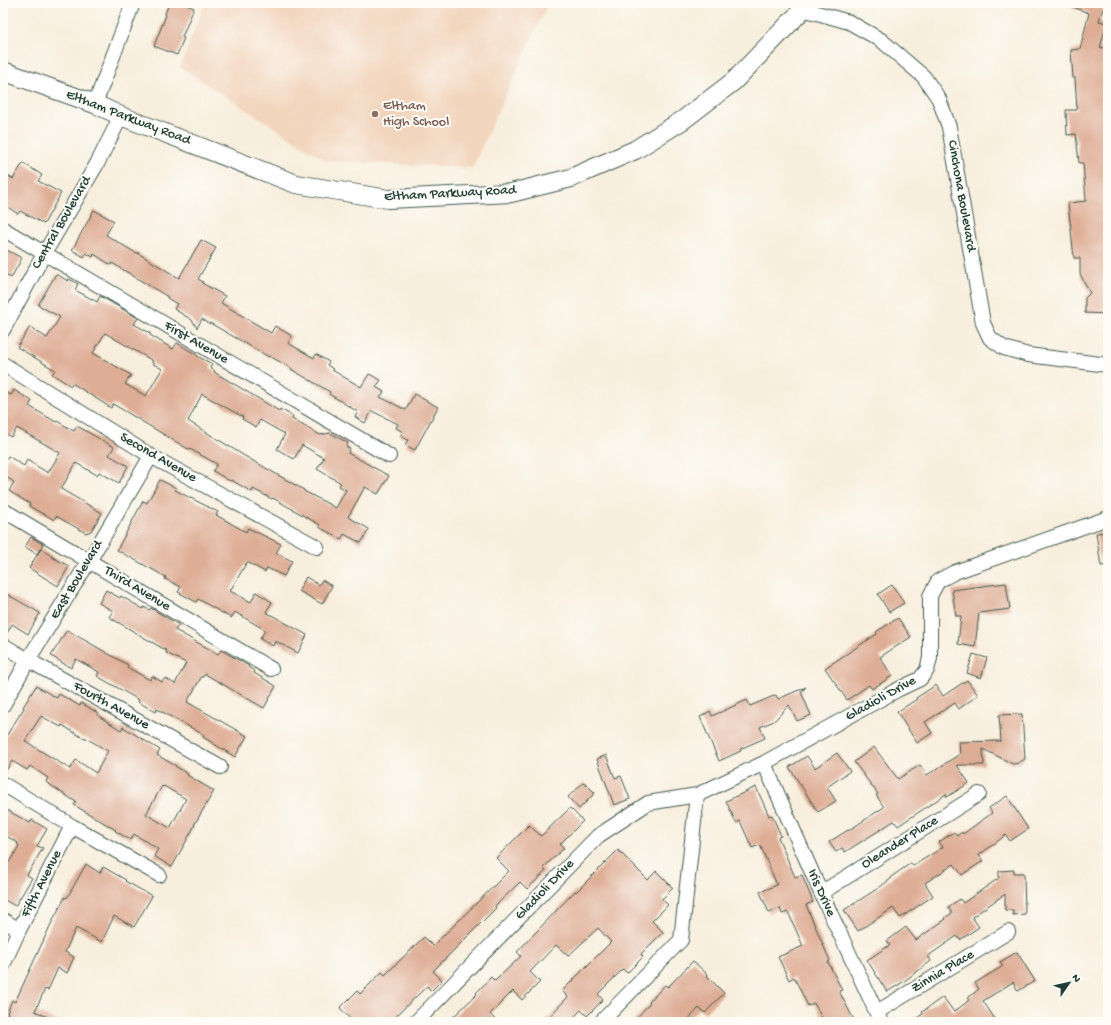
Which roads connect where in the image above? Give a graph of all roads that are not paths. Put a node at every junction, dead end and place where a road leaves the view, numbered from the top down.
1 (133, 3) edge
2 (806, 6) edge
3 (3, 71) edge
4 (95, 104) junction
5 (121, 116) junction
6 (3, 229) edge
7 (44, 254) junction
8 (3, 330) edge
9 (3, 364) edge
10 (1108, 365) edge
11 (151, 456) junction
12 (389, 456) dead end
13 (3, 510) edge
14 (1108, 518) edge
15 (317, 547) dead end
16 (89, 561) junction
17 (3, 645) edge
18 (28, 660) junction
19 (271, 669) dead end
20 (3, 705) edge
21 (764, 763) junction
22 (220, 767) dead end
23 (3, 784) edge
24 (979, 794) dead end
25 (697, 795) junction
26 (72, 826) junction
27 (159, 875) dead end
28 (821, 893) junction
29 (3, 920) edge
30 (19, 930) junction
31 (1008, 932) dead end
32 (3, 965) edge
33 (879, 1017) edge
34 (416, 1022) edge
35 (601, 1022) edge

1 - 4 street
2 - 5 street, Eltham Parkway Road
2 - 10 street, Cinchona Boulevard
3 - 4 street, Eltham Parkway Road
4 - 5 street, Eltham Parkway Road
5 - 7 street, Central Boulevard
6 - 7 street, First Avenue
7 - 8 street, Central Boulevard
7 - 12 street, First Avenue
9 - 11 street, Second Avenue
11 - 15 street, Second Avenue
11 - 16 street, East Boulevard
13 - 16 street, Third Avenue
14 - 21 street, Gladioli Drive
16 - 18 street, East Boulevard
16 - 19 street, Third Avenue
17 - 18 street, Fourth Avenue
18 - 20 street, East Boulevard
18 - 22 street, Fourth Avenue
21 - 25 street, Gladioli Drive
21 - 28 street, Iris Drive
23 - 26 street
24 - 28 street, Oleander Place
25 - 34 street, Gladioli Drive
25 - 35 street
26 - 27 street
26 - 30 street, Fifth Avenue
28 - 33 street, Iris Drive
29 - 30 street
30 - 32 street, Fifth Avenue
31 - 33 street, Zinnia Place

